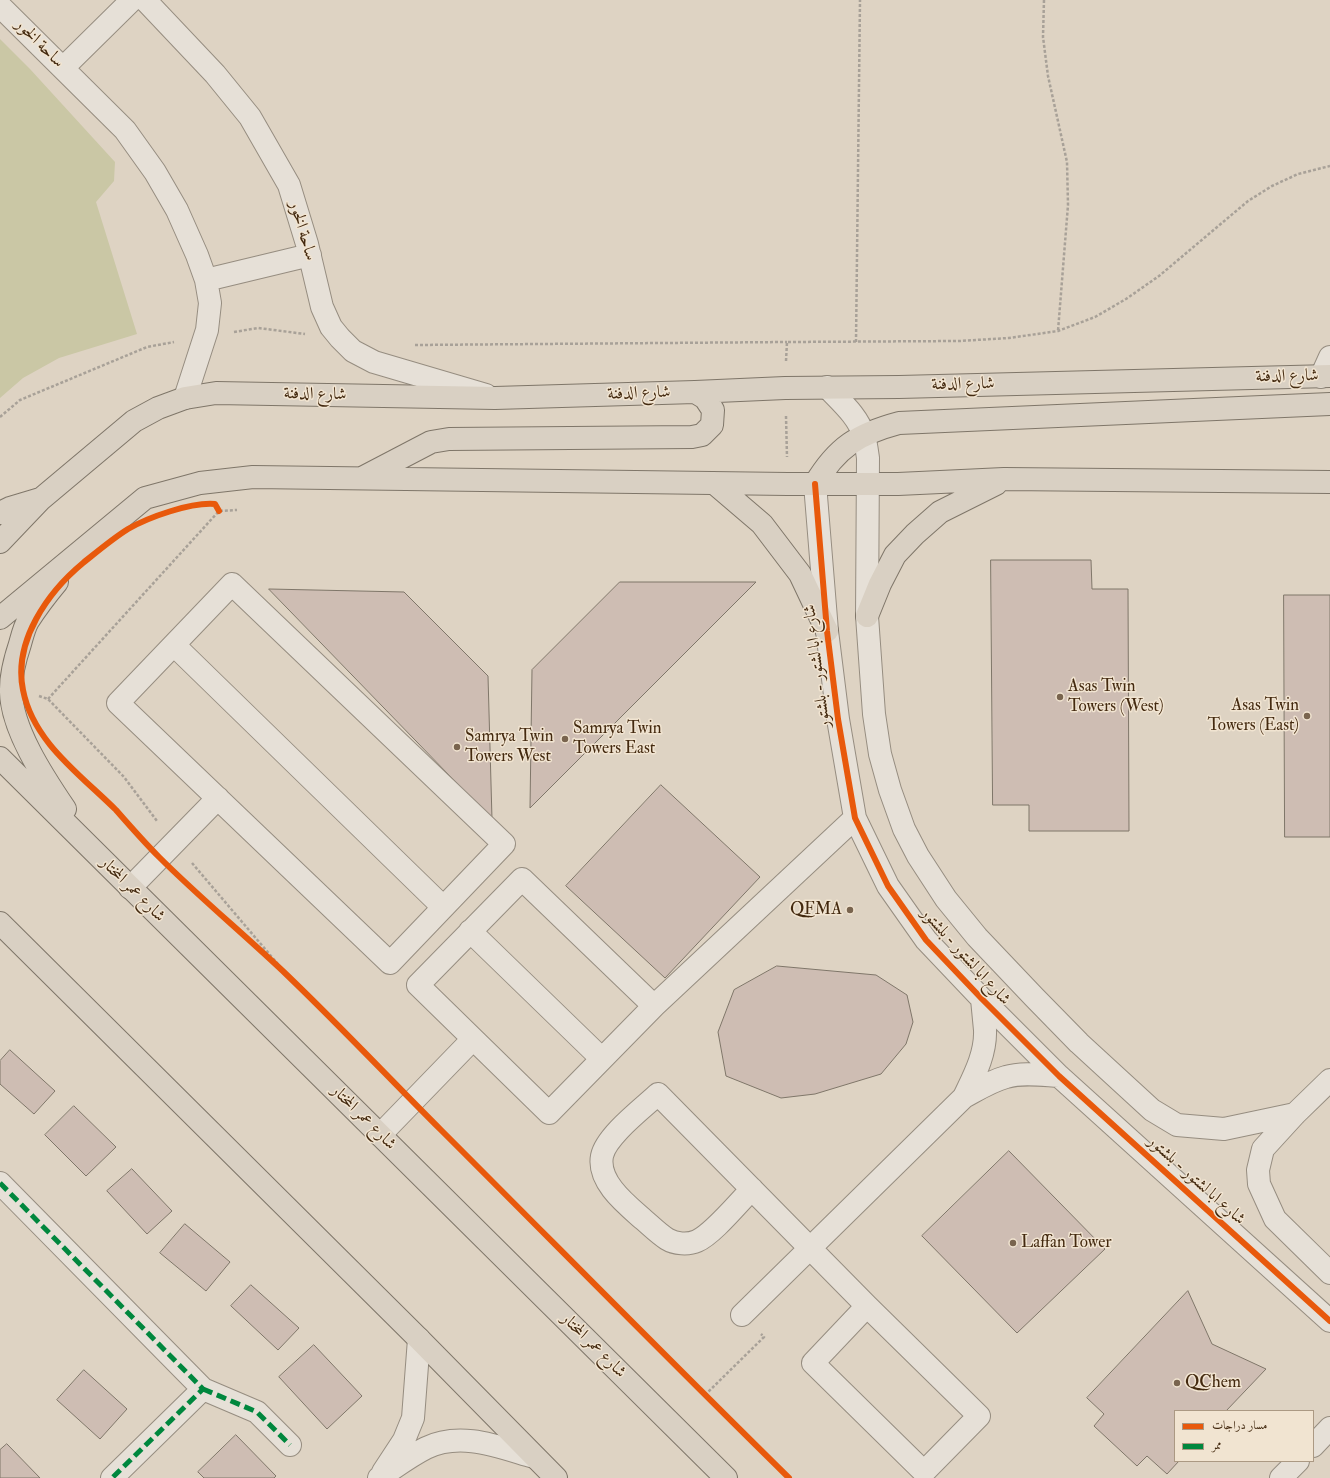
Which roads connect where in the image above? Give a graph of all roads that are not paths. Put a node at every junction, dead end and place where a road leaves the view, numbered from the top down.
1 (132, 0) edge
2 (145, 0) edge
3 (0, 6) edge
4 (63, 68) junction
5 (310, 255) junction
6 (206, 280) junction
7 (1330, 357) edge
8 (1325, 376) edge
9 (827, 387) junction
10 (694, 392) junction
11 (185, 398) junction
12 (495, 398) junction
13 (1330, 404) edge
14 (864, 435) junction
15 (361, 478) junction
16 (1004, 480) junction
17 (1330, 482) edge
18 (714, 483) junction
19 (815, 484) junction
20 (869, 484) junction
21 (42, 499) junction
22 (0, 513) edge
23 (0, 542) edge
24 (80, 552) junction
25 (867, 616) junction
26 (0, 618) edge
27 (827, 631) junction
28 (174, 645) junction
29 (0, 758) edge
30 (218, 798) junction
31 (855, 818) junction
32 (96, 855) junction
33 (130, 888) junction
34 (443, 907) junction
35 (0, 923) edge
36 (470, 931) junction
37 (982, 999) junction
38 (654, 1006) junction
39 (473, 1039) junction
40 (602, 1059) junction
41 (1059, 1076) junction
42 (1330, 1080) edge
43 (964, 1097) junction
44 (1294, 1114) junction
45 (380, 1135) junction
46 (0, 1183) edge
47 (752, 1189) junction
48 (810, 1248) junction
49 (1330, 1273) edge
50 (867, 1306) junction
51 (742, 1315) road end
52 (1330, 1321) edge
53 (419, 1339) junction
54 (203, 1389) junction
55 (1330, 1428) edge
56 (1314, 1445) edge
57 (290, 1446) dead end
58 (534, 1457) junction
59 (1297, 1462) edge
60 (112, 1478) edge
61 (379, 1478) edge
62 (556, 1478) edge
63 (726, 1478) edge
64 (1281, 1478) edge

1 - 4 street
2 - 5 street, ساحة الخور
3 - 4 street, ساحة الخور
4 - 6 street, ساحة الخور
5 - 6 street
5 - 12 street, ساحة الخور
6 - 11 street, ساحة الخور
7 - 8 street
8 - 9 main road, شارع الدفنة
9 - 10 main road, شارع الدفنة
9 - 14 street, شارع ابا لشتور - بلشتور
10 - 12 main road, شارع الدفنة
10 - 15 main road
11 - 12 main road, شارع الدفنة
11 - 21 main road, شارع الدفنة
13 - 14 main road
14 - 19 main road
14 - 20 street, شارع ابا لشتور - بلشتور
15 - 18 main road
15 - 24 main road
16 - 17 main road
16 - 20 main road
16 - 25 main road
18 - 19 main road
18 - 27 main road
19 - 20 main road
19 - 27 street, شارع ابا لشتور - بلشتور
20 - 25 street, شارع ابا لشتور - بلشتور
21 - 22 main road
21 - 23 main road, شارع الدفنة
24 - 26 main road
24 - 32 main road
25 - 44 street, شارع ابا لشتور - بلشتور
27 - 31 street, شارع ابا لشتور - بلشتور
28 - 30 street
28 - 34 street
28 - 34 street
29 - 32 main road, شارع عمر المختار
30 - 33 street
30 - 34 street
31 - 37 street, شارع ابا لشتور - بلشتور
31 - 38 street
32 - 33 main road, شارع عمر المختار
33 - 45 main road, شارع عمر المختار
35 - 53 main road
36 - 38 street
36 - 39 street
36 - 40 street
37 - 41 street, شارع ابا لشتور - بلشتور
37 - 43 street
38 - 40 street
39 - 40 street
39 - 45 street
41 - 43 street
41 - 52 street, شارع ابا لشتور - بلشتور
42 - 44 street
43 - 48 street
44 - 49 street
45 - 63 main road, شارع عمر المختار
46 - 54 street
47 - 47 street
47 - 48 street
48 - 50 street
48 - 51 street
50 - 50 street
53 - 58 main road
53 - 61 street
54 - 57 street
54 - 60 street
55 - 56 street
58 - 61 street
58 - 62 main road
59 - 64 street

